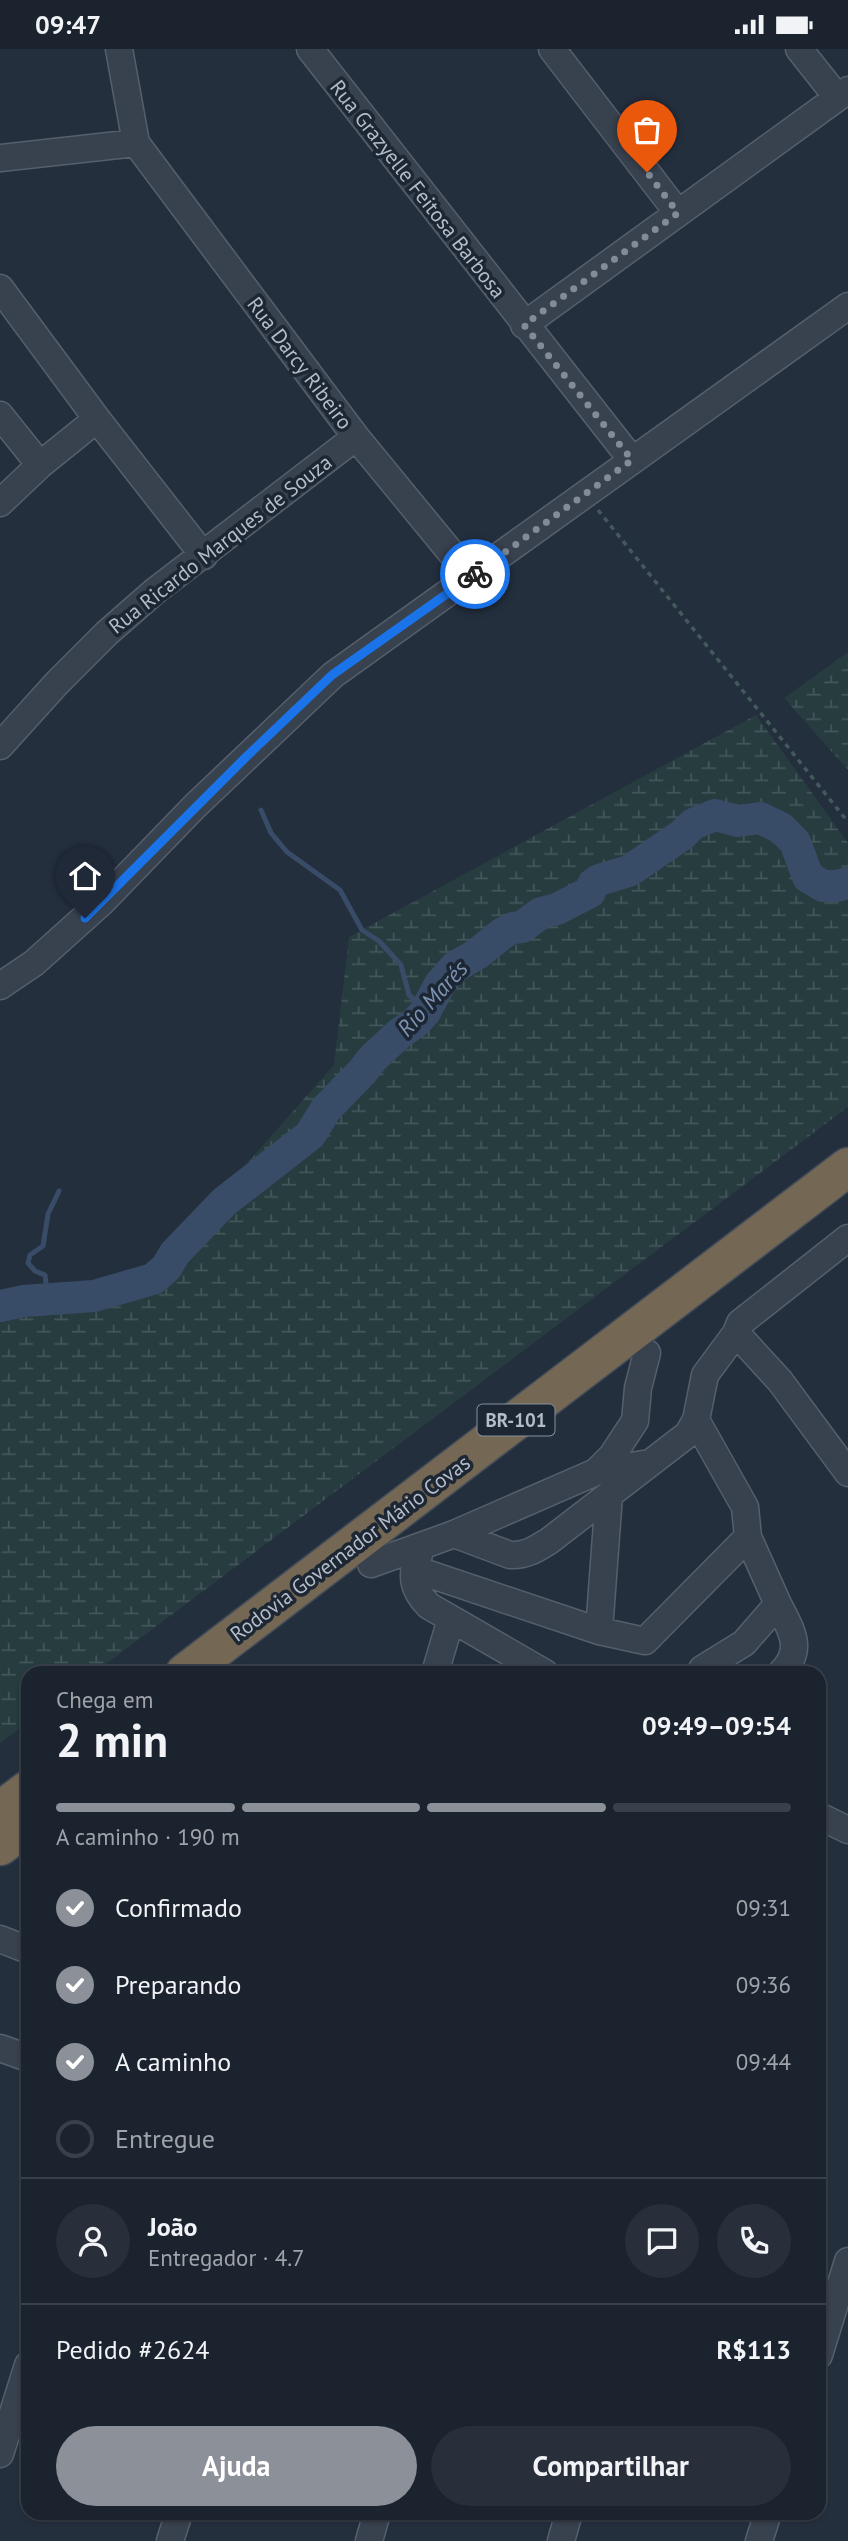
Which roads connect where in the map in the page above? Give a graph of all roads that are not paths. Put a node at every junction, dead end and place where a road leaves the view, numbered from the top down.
1 (119, 49) edge
2 (310, 49) edge
3 (552, 49) edge
4 (799, 49) edge
5 (843, 94) edge
6 (136, 143) junction
7 (0, 158) edge
8 (678, 213) junction
9 (0, 288) edge
10 (848, 306) edge
11 (524, 325) junction
12 (0, 415) edge
13 (97, 419) junction
14 (356, 437) junction
15 (632, 460) junction
16 (40, 465) junction
17 (0, 503) edge
18 (204, 556) junction
19 (471, 577) junction
20 (0, 746) edge
21 (0, 986) edge
22 (848, 1167) edge
23 (848, 1198) edge
24 (848, 1238) edge
25 (848, 1251) edge
26 (736, 1333) junction
27 (647, 1353) junction
28 (696, 1420) junction
29 (635, 1421) junction
30 (678, 1444) junction
31 (848, 1473) edge
32 (603, 1484) junction
33 (454, 1534) junction
34 (748, 1537) junction
35 (427, 1543) junction
36 (371, 1564) junction
37 (414, 1569) junction
38 (778, 1604) junction
39 (452, 1619) junction
40 (599, 1631) junction
41 (194, 1666) edge
42 (238, 1666) edge
43 (437, 1666) edge
44 (533, 1666) edge
45 (707, 1666) edge
46 (787, 1666) edge
47 (21, 1795) edge
48 (0, 1811) edge
49 (826, 1819) edge
50 (21, 1830) edge
51 (848, 1830) edge
52 (0, 1846) edge
53 (0, 1939) edge
54 (21, 1947) edge
55 (0, 2048) edge
56 (21, 2056) edge
57 (848, 2261) edge
58 (832, 2328) edge
59 (21, 2387) edge
60 (0, 2454) edge
61 (176, 2520) edge
62 (375, 2520) edge
63 (567, 2520) edge
64 (766, 2520) edge
65 (170, 2541) edge
66 (369, 2541) edge
67 (561, 2541) edge
68 (760, 2541) edge

1 - 6 street
2 - 11 street, Rua Grazyelle Feitosa Barbosa
3 - 8 street
4 - 5 street
5 - 8 street
6 - 7 street
6 - 14 street, Rua Darcy Ribeiro
8 - 11 street
9 - 13 street
10 - 15 street
11 - 15 street, Rua Grazyelle Feitosa Barbosa
12 - 16 street
13 - 16 street
13 - 18 street
14 - 18 street, Rua Ricardo Marques de Souza
14 - 19 street, Rua Darcy Ribeiro
15 - 19 street
16 - 17 street
18 - 20 street, Rua Ricardo Marques de Souza
19 - 21 street
22 - 41 highway, Rodovia Governador Mário Covas / BR-101
23 - 27 highway, Rodovia Governador Mário Covas / BR-101
24 - 26 street
25 - 26 street
26 - 28 street
26 - 31 street
27 - 29 street
27 - 36 highway, Rodovia Governador Mário Covas / BR-101
28 - 30 street
28 - 34 street
29 - 30 street
29 - 32 street
30 - 32 street
32 - 33 street
32 - 33 street
32 - 40 street
33 - 35 street
34 - 38 street
34 - 40 street
35 - 36 street
35 - 37 street
36 - 42 highway, Rodovia Governador Mário Covas / BR-101
37 - 39 street
37 - 40 street
38 - 45 street
38 - 46 street
39 - 43 street
39 - 44 street
47 - 48 highway
49 - 51 street
50 - 52 highway
53 - 54 street
55 - 56 street
57 - 58 street
59 - 60 street
61 - 65 street
62 - 66 street
63 - 67 street
64 - 68 street

